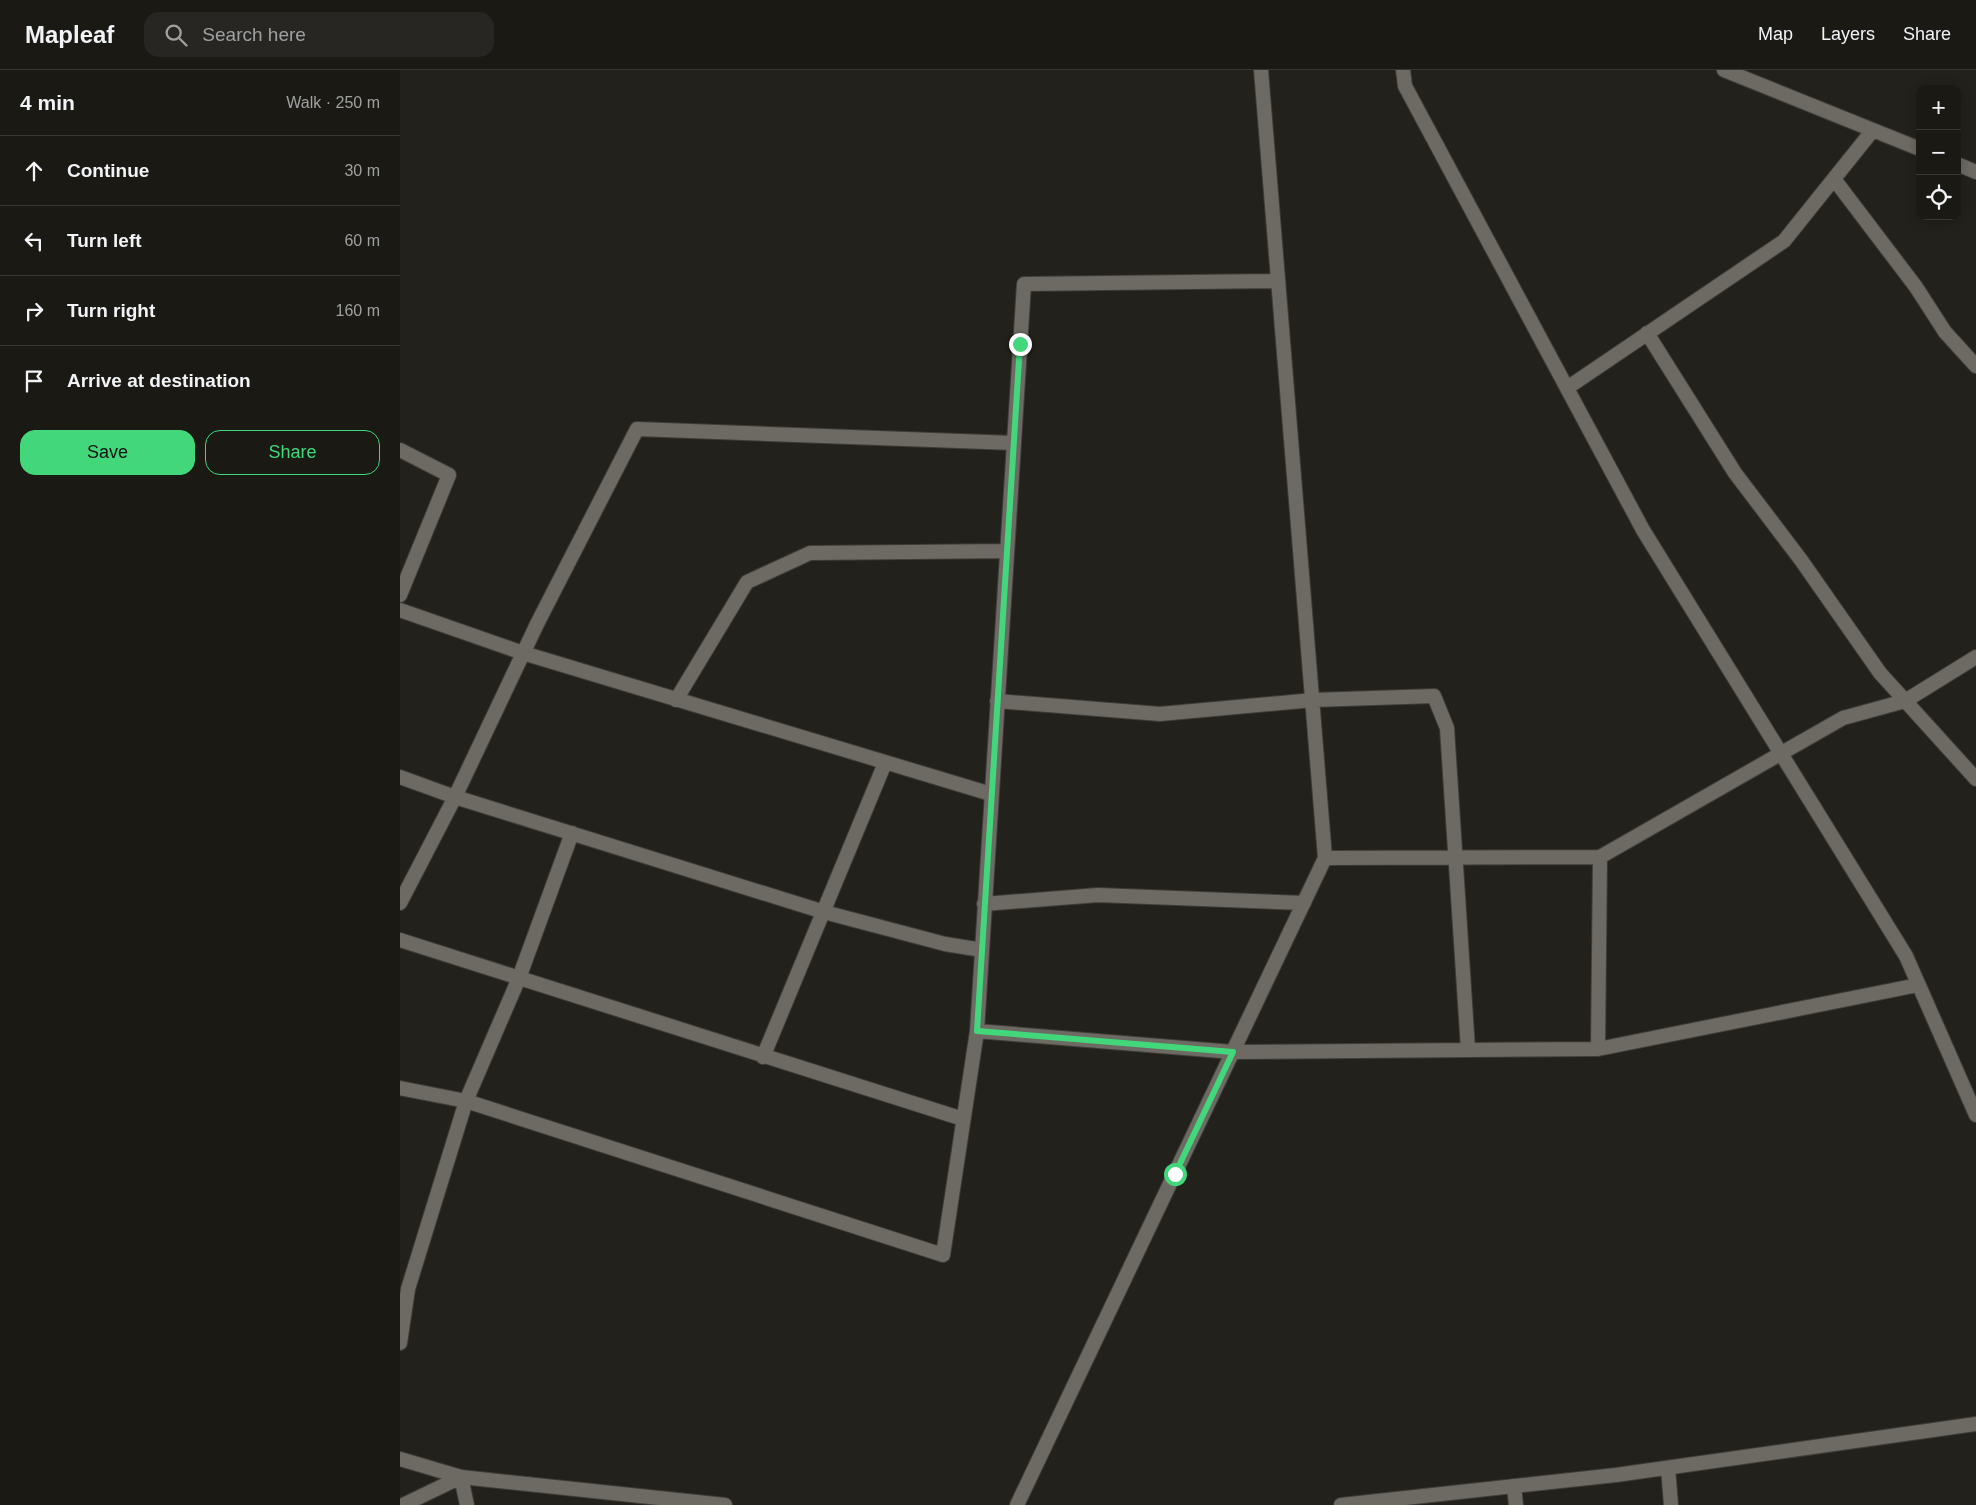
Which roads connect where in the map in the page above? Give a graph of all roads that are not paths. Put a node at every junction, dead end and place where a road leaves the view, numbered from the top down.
1 (1261, 70) edge
2 (1402, 70) edge
3 (1724, 70) edge
4 (1873, 130) junction
5 (1916, 147) edge
6 (1961, 166) edge
7 (1976, 172) edge
8 (1834, 179) junction
9 (1278, 281) junction
10 (1647, 334) junction
11 (1976, 366) edge
12 (1567, 388) junction
13 (1014, 443) junction
14 (400, 450) edge
15 (1007, 551) junction
16 (400, 595) edge
17 (400, 610) edge
18 (523, 653) junction
19 (1976, 657) edge
20 (676, 700) junction
21 (1313, 700) junction
22 (997, 701) junction
23 (1905, 701) junction
24 (1781, 753) junction
25 (885, 763) junction
26 (400, 777) edge
27 (1976, 778) edge
28 (991, 794) junction
29 (455, 797) junction
30 (572, 833) junction
31 (1600, 857) junction
32 (1326, 858) junction
33 (1455, 858) junction
34 (400, 903) edge
35 (1304, 903) junction
36 (984, 904) junction
37 (824, 912) junction
38 (400, 940) edge
39 (982, 950) junction
40 (519, 978) junction
41 (1918, 985) junction
42 (977, 1031) junction
43 (1468, 1049) junction
44 (1598, 1049) junction
45 (1233, 1052) junction
46 (763, 1057) junction
47 (400, 1088) edge
48 (466, 1101) junction
49 (1976, 1115) edge
50 (963, 1120) junction
51 (400, 1343) edge
52 (1976, 1424) edge
53 (400, 1459) edge
54 (1668, 1468) junction
55 (461, 1477) junction
56 (1514, 1486) junction
57 (700, 1504) edge
58 (403, 1505) edge
59 (467, 1505) edge
60 (725, 1505) edge
61 (1017, 1505) edge
62 (1341, 1505) edge
63 (1516, 1505) edge
64 (1671, 1505) edge

1 - 9 street
2 - 12 street
3 - 4 street
4 - 5 street
4 - 8 street
6 - 7 street
8 - 10 street
8 - 11 street
9 - 13 street
9 - 21 street
10 - 12 street
10 - 23 street
12 - 24 street
13 - 15 street
13 - 18 street
14 - 16 street
15 - 20 street
15 - 22 street
17 - 18 street
18 - 20 street
18 - 29 street
19 - 23 street
20 - 25 street
21 - 22 street
21 - 32 street
21 - 33 street
22 - 28 street
23 - 24 street
23 - 27 street
24 - 31 street
24 - 41 street
25 - 28 street
25 - 37 street
26 - 29 street
28 - 36 street
29 - 30 street
29 - 34 street
30 - 37 street
30 - 40 street
31 - 33 street
31 - 44 street
32 - 33 street
32 - 35 street
33 - 43 street
35 - 36 street
35 - 45 street
36 - 39 street
37 - 39 street
37 - 46 street
38 - 40 street
39 - 42 street
40 - 46 street
40 - 48 street
41 - 44 street
41 - 49 street
42 - 45 street
42 - 50 street
43 - 44 street
43 - 45 street
45 - 61 street
46 - 50 street
47 - 48 street
48 - 50 street
48 - 51 street
52 - 54 street
53 - 55 street
54 - 56 street
54 - 64 street
55 - 57 street
55 - 58 street
55 - 59 street
56 - 62 street
56 - 63 street
57 - 60 street

